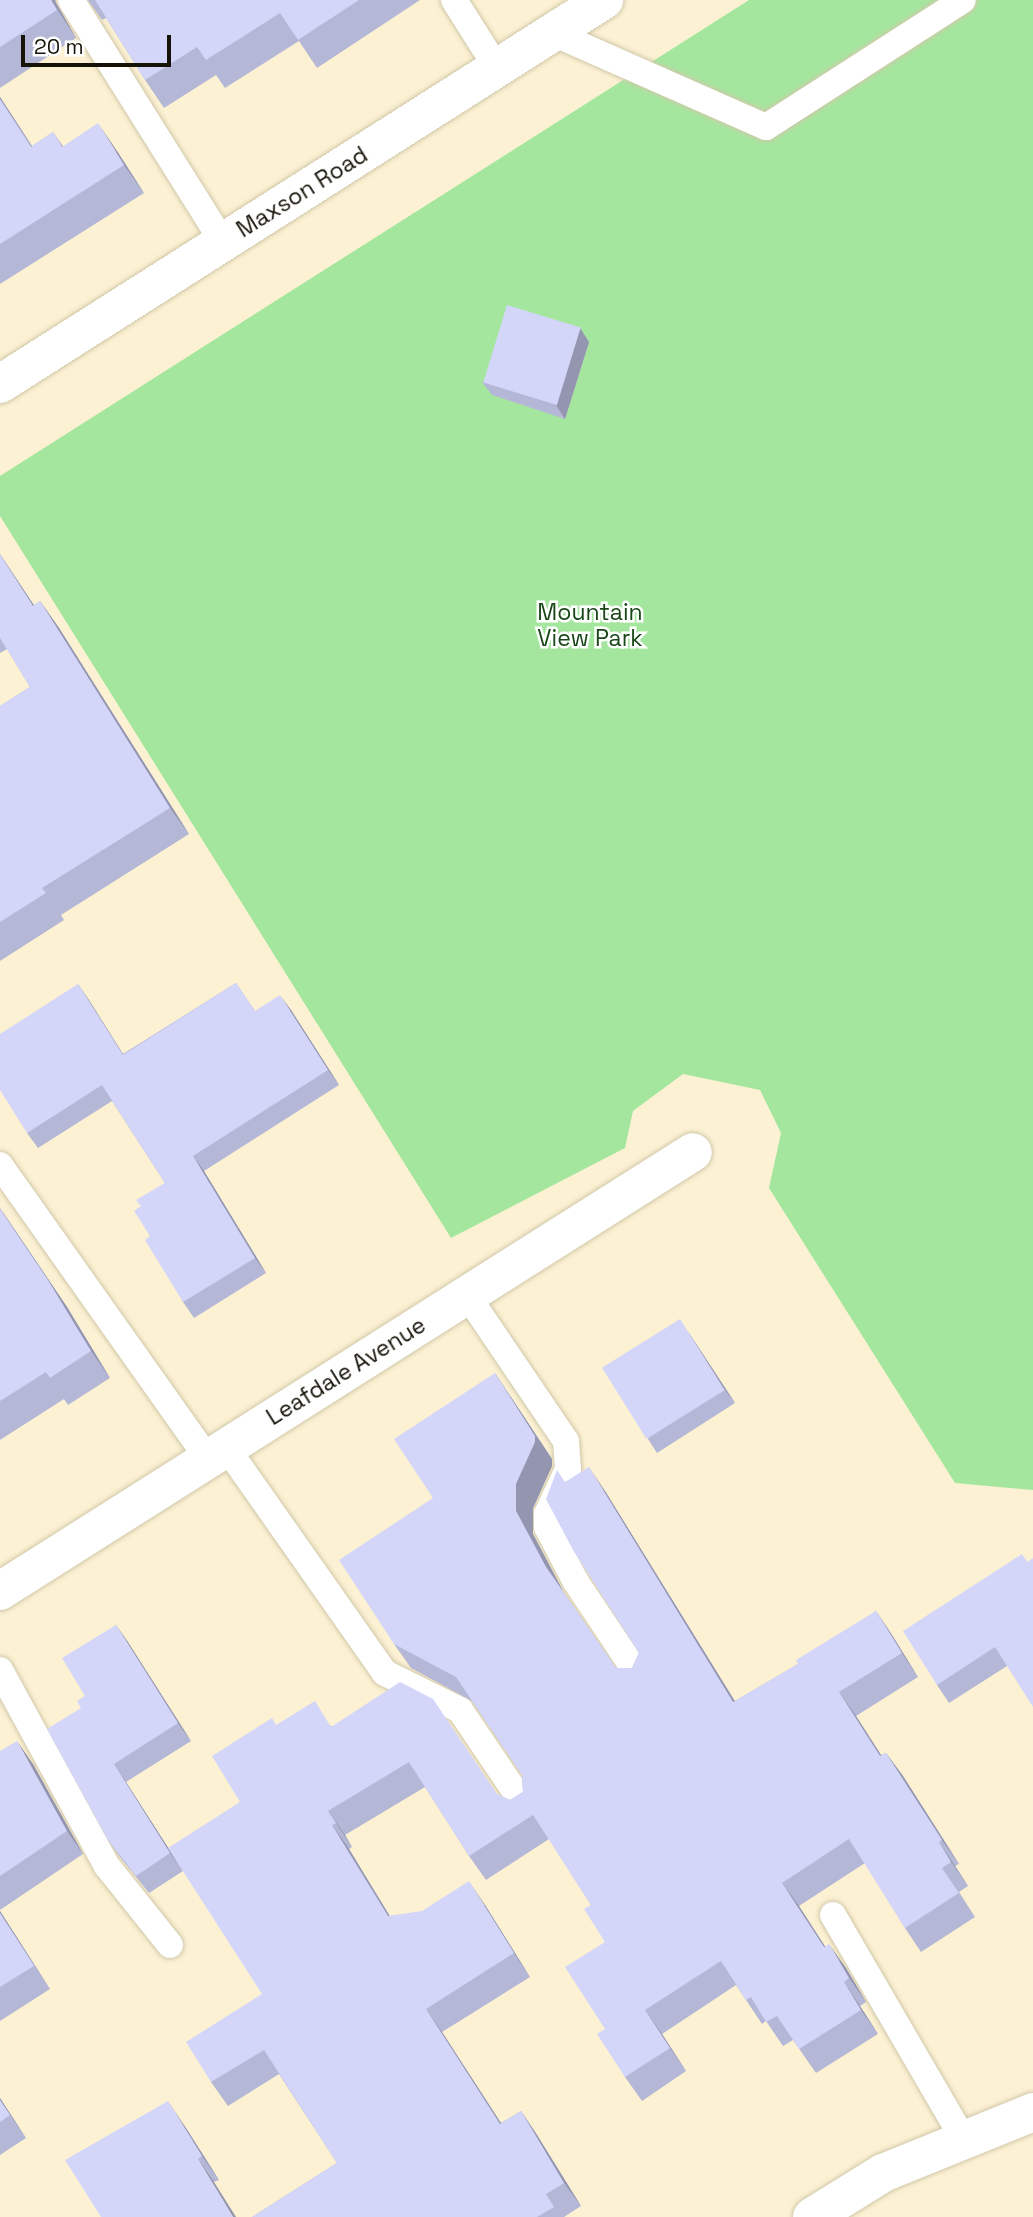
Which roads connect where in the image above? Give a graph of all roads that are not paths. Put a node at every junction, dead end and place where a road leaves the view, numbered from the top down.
1 (71, 0) edge
2 (454, 0) edge
3 (604, 0) edge
4 (963, 0) edge
5 (553, 33) junction
6 (497, 68) junction
7 (223, 242) junction
8 (0, 384) edge
9 (693, 1152) dead end
10 (0, 1165) edge
11 (467, 1295) junction
12 (217, 1453) junction
13 (0, 1591) edge
14 (0, 1670) edge
15 (640, 1678) edge
16 (526, 1808) edge
17 (833, 1915) dead end
18 (170, 1945) dead end
19 (1033, 2112) edge
20 (962, 2138) junction
21 (813, 2217) edge

1 - 7 lane
2 - 6 lane
3 - 5 street, Maxson Road
4 - 5 lane
5 - 6 street, Maxson Road
6 - 7 street, Maxson Road
7 - 8 street, Maxson Road
9 - 11 street, Leafdale Avenue
10 - 12 lane
11 - 12 street, Leafdale Avenue
11 - 15 lane
12 - 13 street, Leafdale Avenue
12 - 16 lane
14 - 18 lane
17 - 20 lane
19 - 20 street
20 - 21 street

